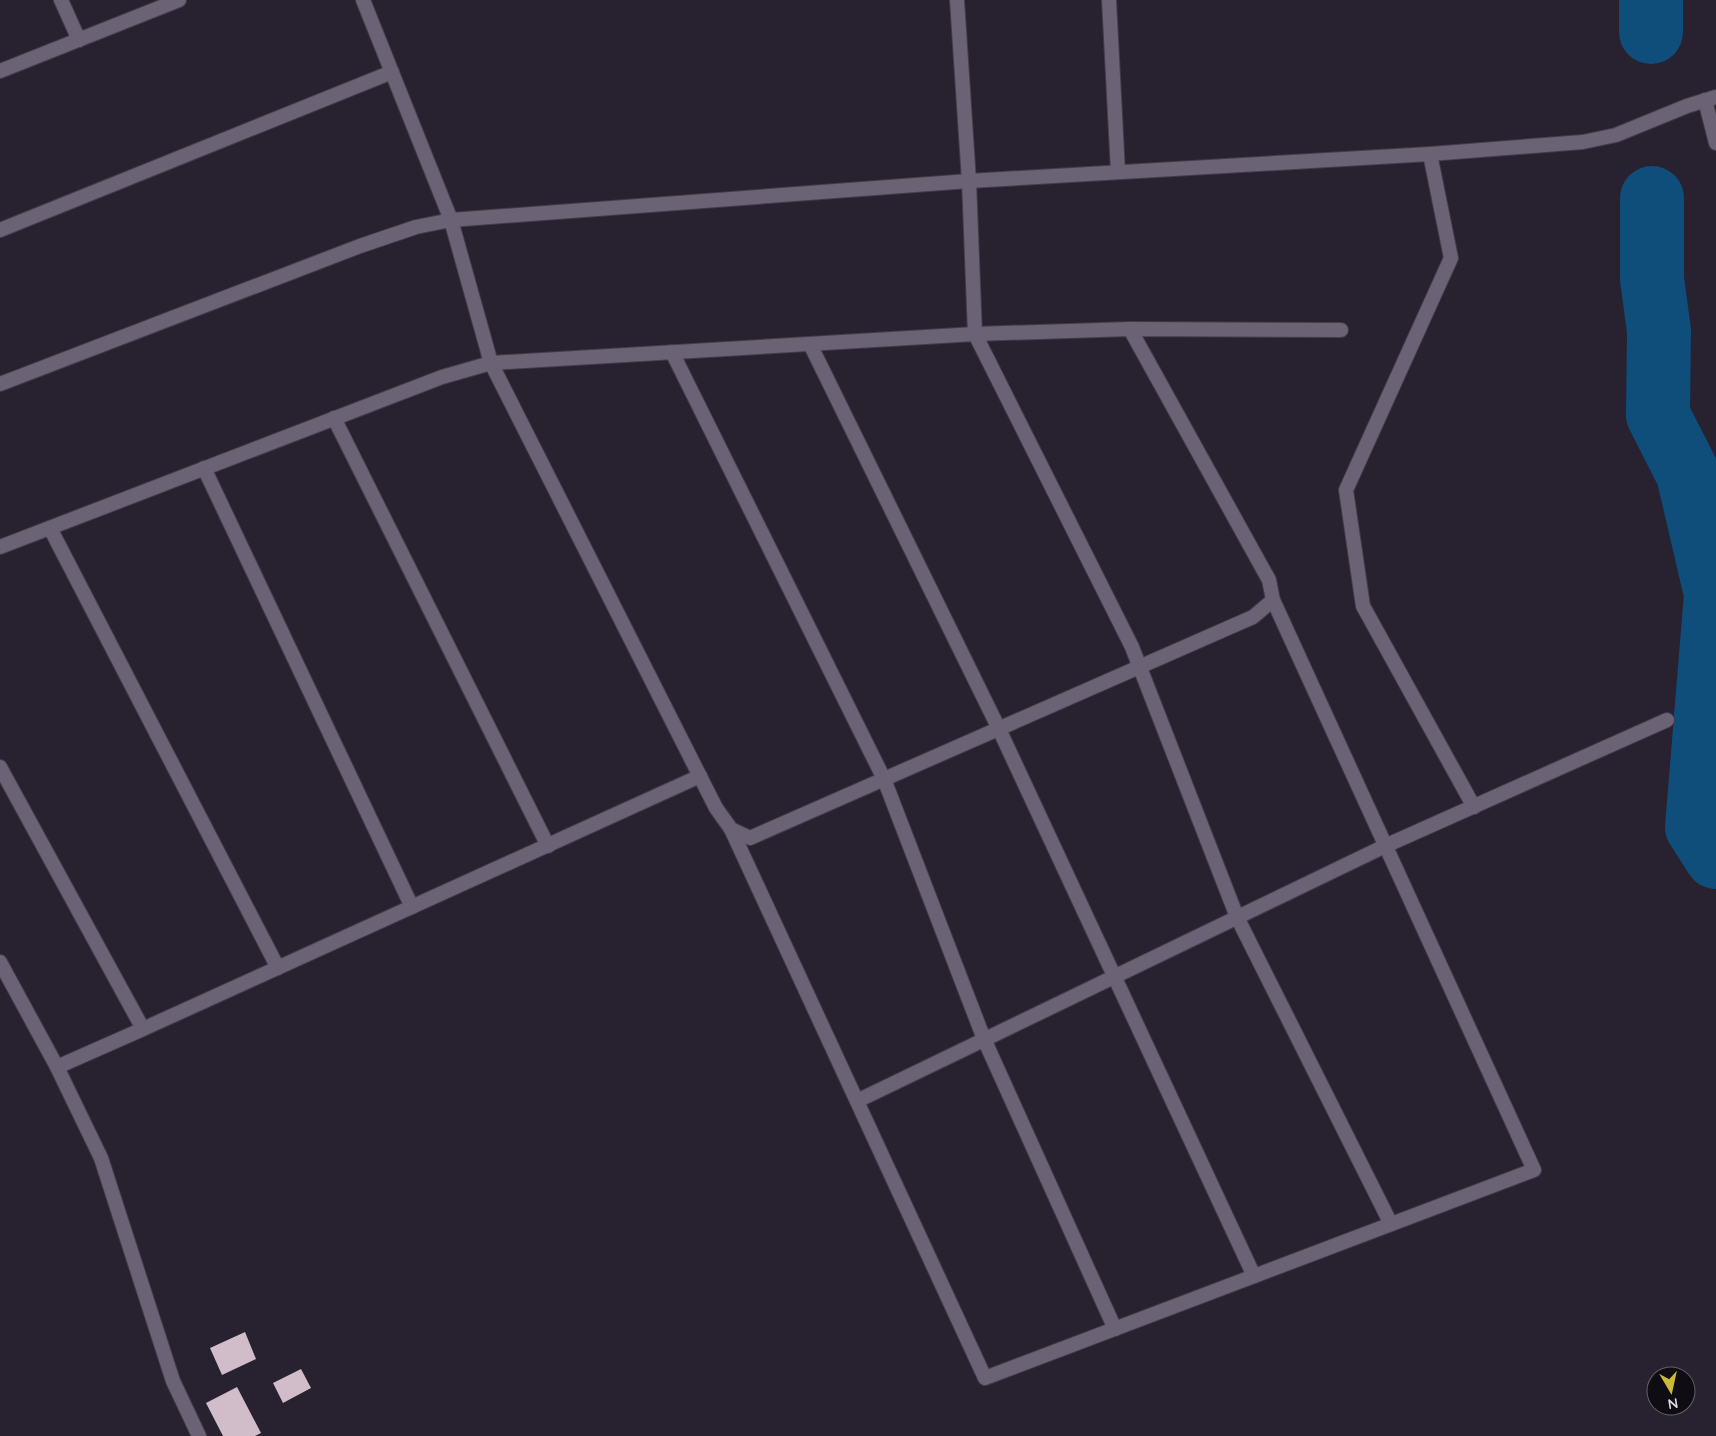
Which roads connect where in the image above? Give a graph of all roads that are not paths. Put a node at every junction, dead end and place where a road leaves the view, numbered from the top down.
1 (61, 0) edge
2 (179, 0) edge
3 (363, 0) edge
4 (957, 0) edge
5 (1109, 0) edge
6 (78, 40) junction
7 (0, 71) edge
8 (392, 72) junction
9 (1711, 99) edge
10 (1716, 143) edge
11 (1430, 154) junction
12 (1118, 172) junction
13 (969, 181) junction
14 (451, 220) junction
15 (0, 230) edge
16 (1130, 329) junction
17 (1341, 330) dead end
18 (975, 334) junction
19 (810, 344) junction
20 (672, 352) junction
21 (491, 363) junction
22 (0, 384) edge
23 (334, 418) junction
24 (204, 468) junction
25 (50, 528) junction
26 (0, 547) edge
27 (1272, 600) junction
28 (1140, 667) junction
29 (1667, 720) dead end
30 (999, 729) junction
31 (0, 767) edge
32 (700, 776) junction
33 (884, 779) junction
34 (1474, 807) junction
35 (730, 829) junction
36 (548, 846) junction
37 (1385, 846) junction
38 (412, 907) junction
39 (1238, 917) junction
40 (0, 962) edge
41 (278, 968) junction
42 (1114, 976) junction
43 (144, 1028) junction
44 (984, 1039) junction
45 (57, 1067) junction
46 (857, 1101) junction
47 (1391, 1224) junction
48 (1254, 1276) junction
49 (1115, 1329) junction
50 (200, 1436) edge

1 - 6 street
2 - 6 street
3 - 8 street
4 - 13 street
5 - 12 street
6 - 7 street
8 - 14 street
8 - 15 street
9 - 10 street
9 - 11 street
11 - 12 street
11 - 34 street
12 - 13 street
13 - 14 street
13 - 18 street
14 - 21 street
14 - 22 street
16 - 17 street
16 - 18 street
16 - 27 street
18 - 19 street
18 - 28 street
19 - 20 street
19 - 30 street
20 - 21 street
20 - 33 street
21 - 23 street
21 - 32 street
23 - 24 street
23 - 36 street
24 - 25 street
24 - 38 street
25 - 26 street
25 - 41 street
27 - 28 street
27 - 37 street
28 - 30 street
28 - 39 street
29 - 34 street
30 - 33 street
30 - 42 street
31 - 43 street
32 - 35 street
32 - 36 street
33 - 35 street
33 - 44 street
34 - 37 street
35 - 46 street
36 - 38 street
37 - 39 street
37 - 47 street
38 - 41 street
39 - 42 street
39 - 47 street
40 - 45 street
41 - 43 street
42 - 44 street
42 - 48 street
43 - 45 street
44 - 46 street
44 - 49 street
45 - 50 street
46 - 49 street
47 - 48 street
48 - 49 street

